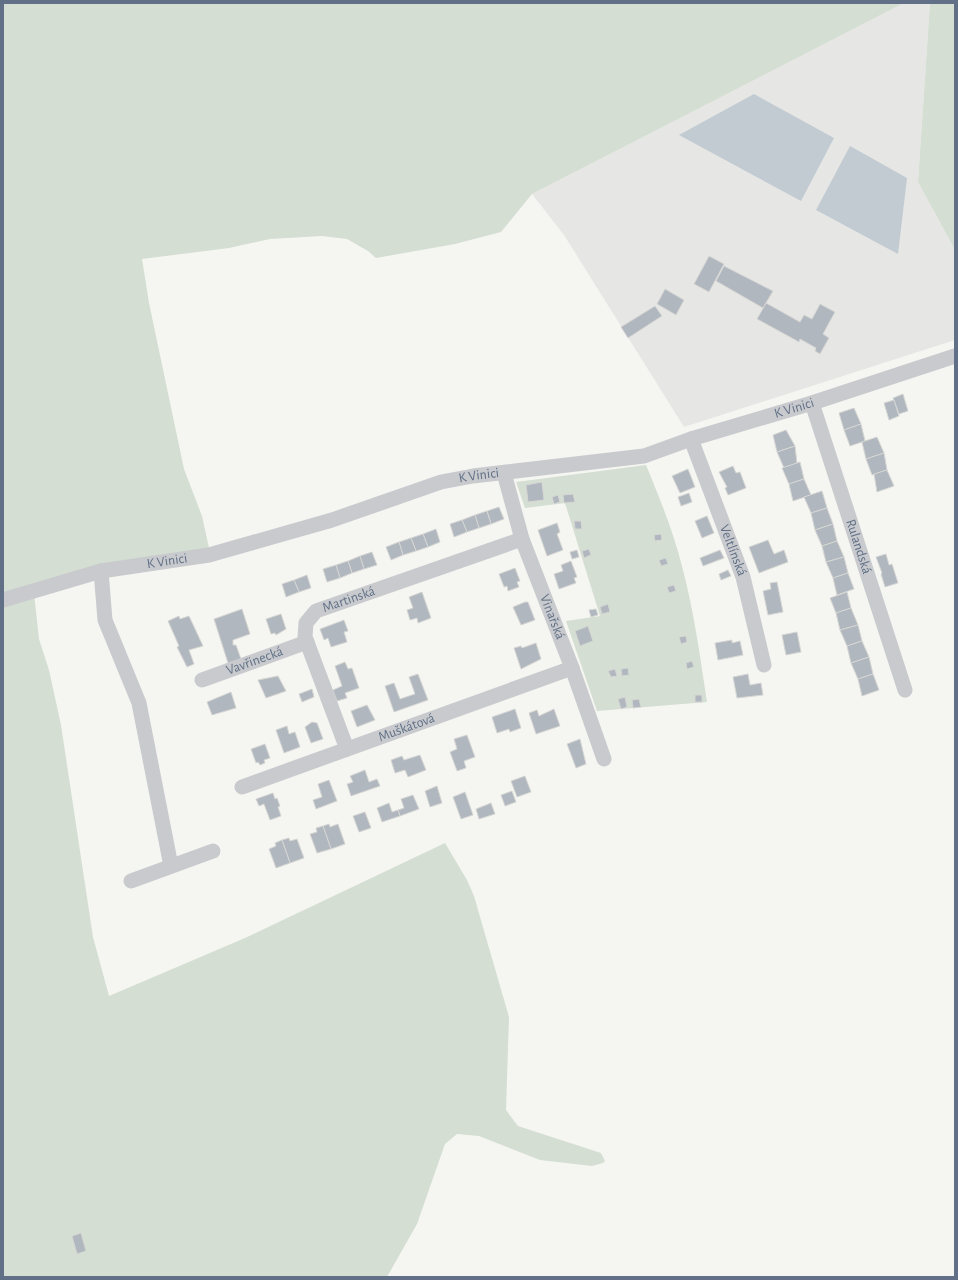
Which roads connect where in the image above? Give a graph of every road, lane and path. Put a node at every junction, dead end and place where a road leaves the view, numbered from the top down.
1 (955, 356) edge
2 (812, 403) junction
3 (691, 439) junction
4 (504, 473) junction
5 (522, 539) junction
6 (101, 571) junction
7 (3, 600) edge
8 (307, 642) junction
9 (764, 665) dead end
10 (572, 668) junction
11 (202, 680) dead end
12 (905, 690) dead end
13 (347, 749) junction
14 (604, 759) dead end
15 (242, 787) dead end
16 (213, 851) dead end
17 (171, 866) junction
18 (131, 880) dead end

1 - 2 street, K Vinici
2 - 3 street, K Vinici
2 - 12 street, Rulandská
3 - 4 street, K Vinici
3 - 9 street, Veltlínská
4 - 5 street, Vinařská
4 - 6 street, K Vinici
5 - 8 street, Martinská
5 - 10 street, Vinařská
6 - 7 street, K Vinici
6 - 17 street
8 - 11 street, Vavřinecká
8 - 13 street, Martinská
10 - 13 street, Muškátová
10 - 14 street, Vinařská
13 - 15 street, Muškátová
16 - 17 street
17 - 18 street

